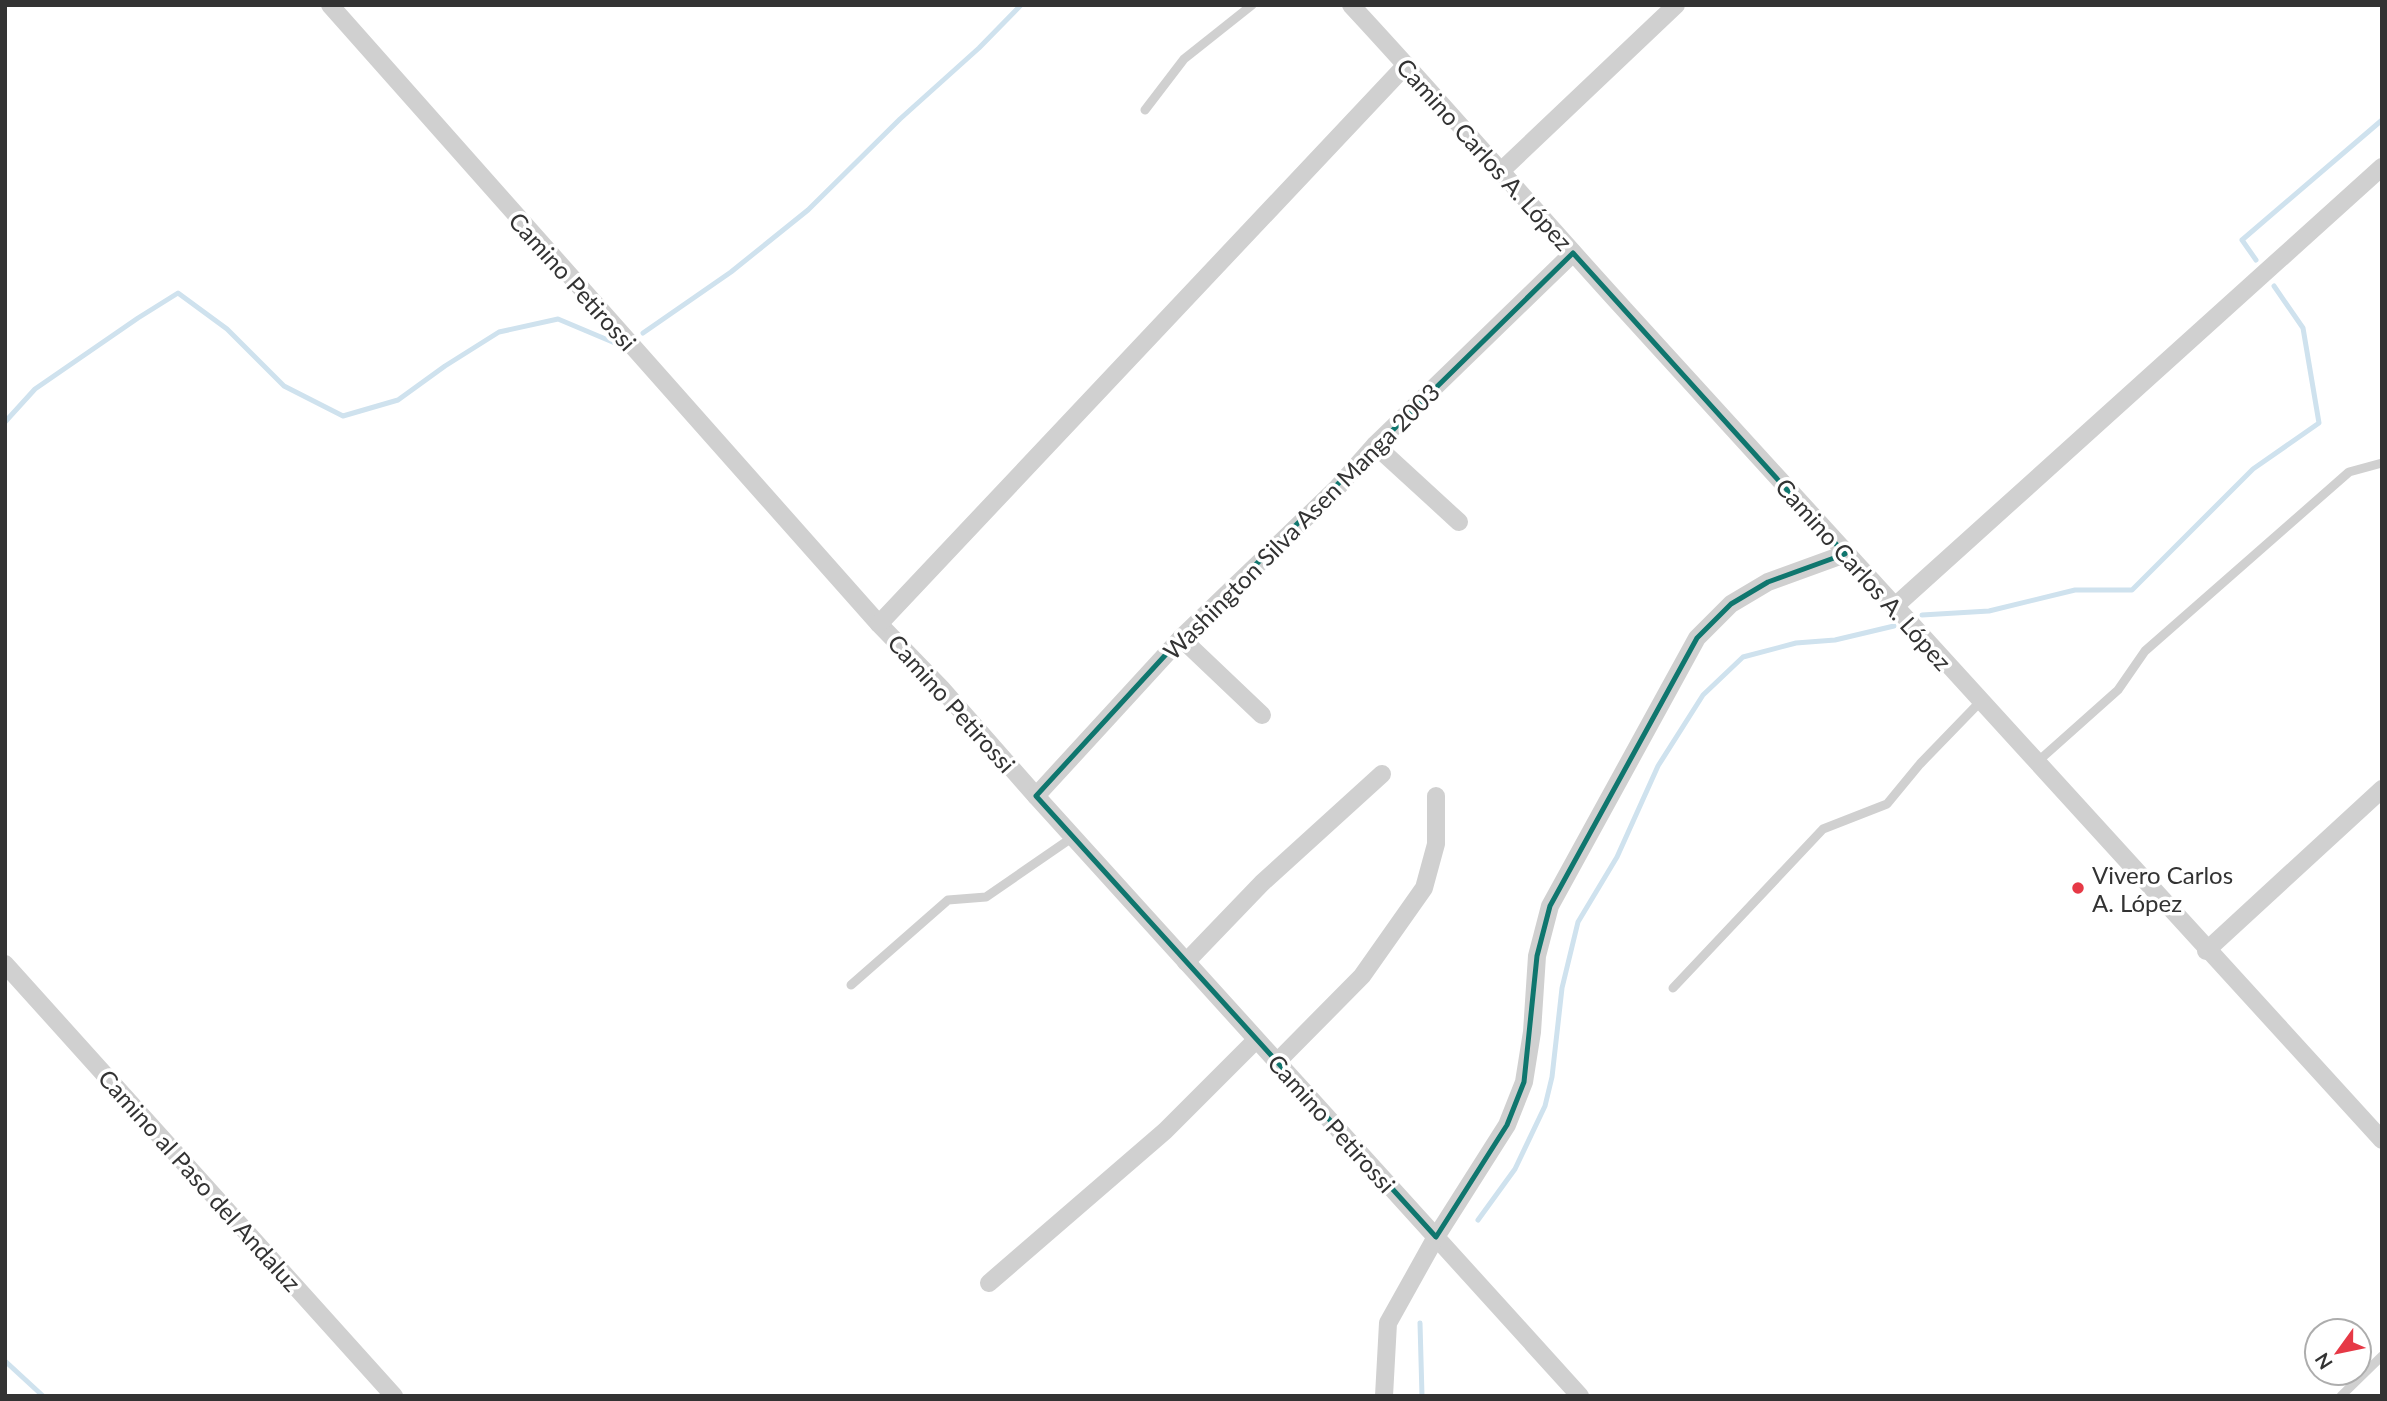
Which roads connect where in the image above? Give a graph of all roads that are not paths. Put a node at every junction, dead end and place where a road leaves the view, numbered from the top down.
1 (330, 5) edge
2 (1252, 5) edge
3 (1351, 5) edge
4 (1676, 5) edge
5 (1406, 65) junction
6 (1145, 110) dead end
7 (2382, 167) edge
8 (1501, 171) junction
9 (1573, 253) junction
10 (1375, 445) junction
11 (2382, 464) edge
12 (1459, 522) dead end
13 (1845, 554) junction
14 (1894, 607) junction
15 (879, 624) junction
16 (1181, 638) junction
17 (1980, 702) junction
18 (1262, 715) dead end
19 (2036, 763) junction
20 (1382, 774) dead end
21 (2382, 789) edge
22 (1036, 796) junction
23 (1436, 796) dead end
24 (1073, 837) junction
25 (2206, 951) junction
26 (1186, 962) junction
27 (5, 964) edge
28 (851, 985) dead end
29 (1673, 988) dead end
30 (1256, 1040) junction
31 (1277, 1062) junction
32 (2382, 1140) edge
33 (1436, 1237) junction
34 (989, 1283) dead end
35 (2382, 1356) edge
36 (394, 1396) edge
37 (1384, 1396) edge
38 (1580, 1396) edge
39 (2341, 1396) edge

1 - 15 street, Camino Petirossi
2 - 6 lane
3 - 5 street, Camino Carlos A. López
4 - 8 street
5 - 8 street, Camino Carlos A. López
5 - 15 street
7 - 14 street
8 - 9 street, Camino Carlos A. López
9 - 10 street, Washington Silva Asen Manga 2003
9 - 13 street, Camino Carlos A. López
10 - 12 street
10 - 16 street, Washington Silva Asen Manga 2003
11 - 19 lane
13 - 14 street, Camino Carlos A. López
13 - 33 street
14 - 17 street, Camino Carlos A. López
15 - 22 street, Camino Petirossi
16 - 18 street
16 - 22 street, Washington Silva Asen Manga 2003
17 - 19 street, Camino Carlos A. López
17 - 29 lane
19 - 25 street, Camino Carlos A. López
20 - 26 street
21 - 25 street
22 - 24 street, Camino Petirossi
23 - 31 street
24 - 26 street, Camino Petirossi
24 - 28 lane
25 - 32 street, Camino Carlos A. López
26 - 30 street, Camino Petirossi
27 - 36 street, Camino al Paso del Andaluz
30 - 31 street, Camino Petirossi
30 - 34 street
31 - 33 street, Camino Petirossi
33 - 37 street
33 - 38 street, Camino Petirossi
35 - 39 lane

